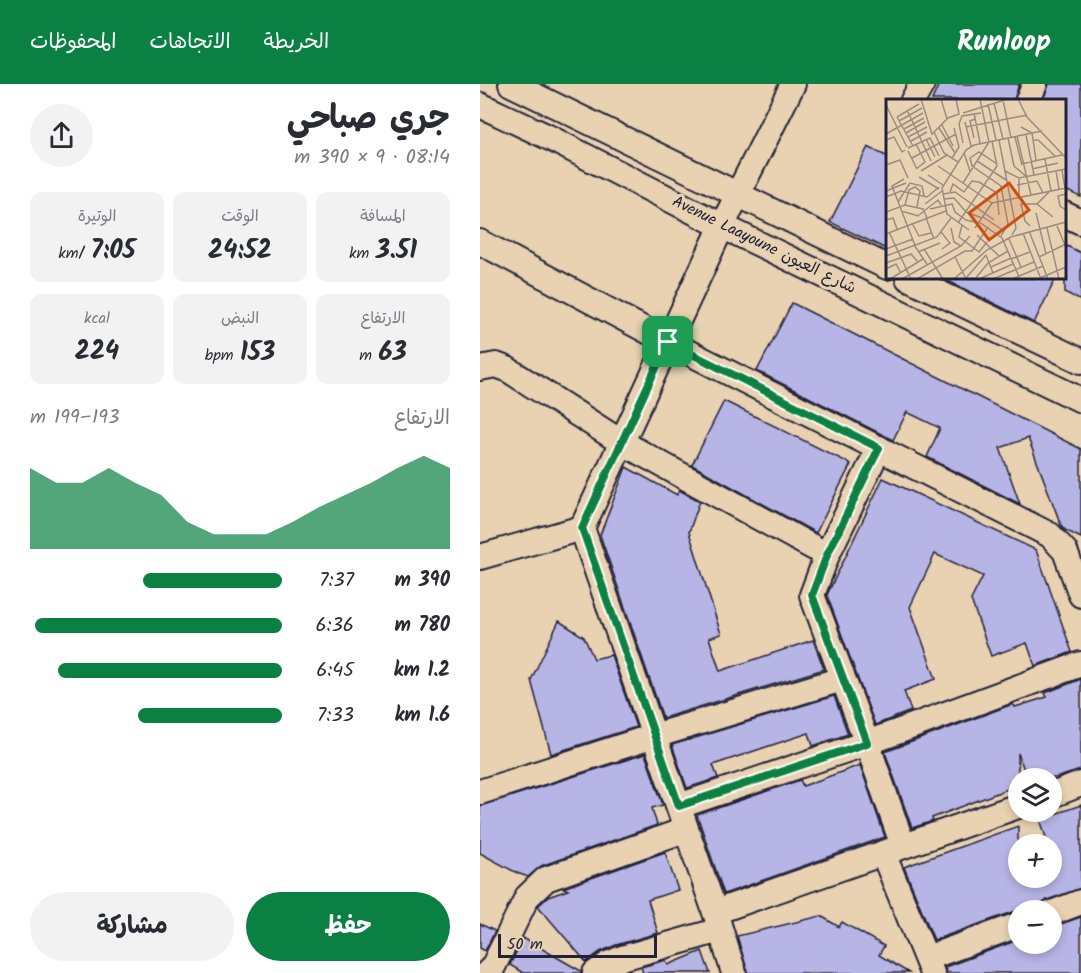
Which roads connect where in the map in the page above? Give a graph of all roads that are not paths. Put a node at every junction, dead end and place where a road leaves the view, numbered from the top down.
1 (511, 84) edge
2 (922, 84) edge
3 (1035, 84) edge
4 (788, 85) edge
5 (914, 99) edge
6 (1028, 99) edge
7 (480, 105) edge
8 (738, 194) junction
9 (1066, 214) edge
10 (1081, 222) edge
11 (722, 226) junction
12 (480, 242) edge
13 (886, 266) edge
14 (910, 279) edge
15 (668, 342) junction
16 (1081, 362) edge
17 (480, 368) edge
18 (1081, 400) edge
19 (621, 442) junction
20 (879, 448) junction
21 (582, 528) junction
22 (827, 555) junction
23 (480, 557) edge
24 (1081, 595) edge
25 (1081, 664) edge
26 (842, 679) junction
27 (654, 736) junction
28 (867, 743) junction
29 (1081, 784) edge
30 (1062, 791) edge
31 (480, 792) edge
32 (679, 806) junction
33 (1008, 810) edge
34 (685, 830) junction
35 (893, 850) junction
36 (1081, 902) edge
37 (1062, 909) edge
38 (718, 921) junction
39 (1008, 930) edge
40 (929, 966) edge
41 (487, 973) edge
42 (595, 973) edge
43 (734, 973) edge

1 - 8 street, Avenue Laayoune شارع العيون
2 - 5 street
3 - 6 street
4 - 8 street
7 - 11 street, Avenue Laayoune شارع العيون
8 - 11 street
8 - 13 street, Avenue Laayoune شارع العيون
9 - 10 street
11 - 15 street
11 - 18 street, Avenue Laayoune شارع العيون
12 - 15 street
14 - 16 street
15 - 19 street
15 - 20 street
17 - 19 street
19 - 21 street
19 - 22 street
20 - 22 street
20 - 24 street
21 - 23 street
21 - 27 street
22 - 26 street
25 - 28 street
26 - 27 street
26 - 28 street
27 - 31 street
27 - 32 street
28 - 32 street
28 - 35 street
29 - 30 street
32 - 34 street
33 - 35 street
34 - 38 street
34 - 41 street
35 - 38 street
35 - 40 street
36 - 37 street
38 - 42 street
38 - 43 street
39 - 40 street

